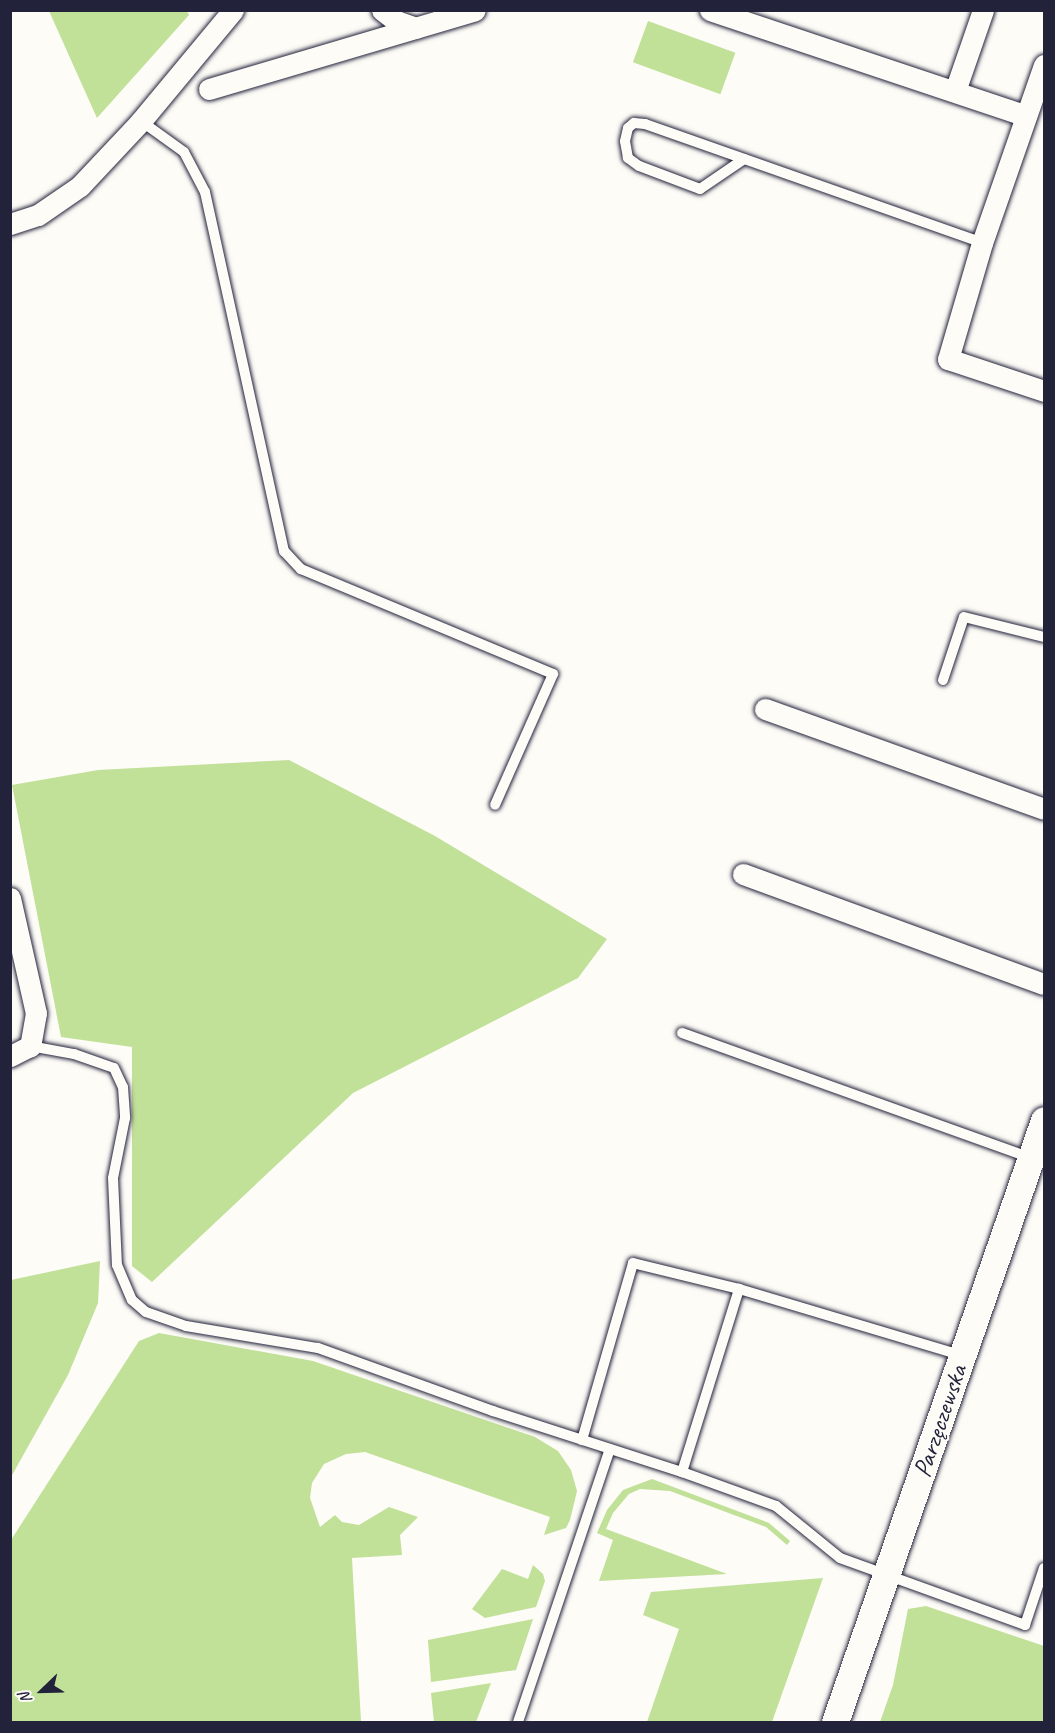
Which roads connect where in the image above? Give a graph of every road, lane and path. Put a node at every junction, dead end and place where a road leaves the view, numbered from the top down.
1 (382, 10) edge
2 (475, 10) edge
3 (710, 10) edge
4 (983, 10) edge
5 (229, 12) edge
6 (416, 28) junction
7 (1044, 65) edge
8 (209, 89) dead end
9 (955, 91) junction
10 (1026, 116) junction
11 (141, 121) junction
12 (744, 159) junction
13 (10, 224) edge
14 (982, 243) junction
15 (1044, 392) edge
16 (1044, 637) edge
17 (943, 680) dead end
18 (765, 709) dead end
19 (495, 805) dead end
20 (1044, 809) edge
21 (743, 874) dead end
22 (10, 898) edge
23 (1044, 984) edge
24 (682, 1033) dead end
25 (30, 1046) junction
26 (10, 1056) edge
27 (1044, 1120) edge
28 (1031, 1158) junction
29 (739, 1289) junction
30 (963, 1356) junction
31 (582, 1440) junction
32 (610, 1449) junction
33 (682, 1472) junction
34 (1044, 1568) edge
35 (886, 1576) junction
36 (518, 1722) edge
37 (835, 1722) edge

1 - 6 street
2 - 6 street
3 - 9 street
4 - 9 street
5 - 11 street
6 - 8 street
7 - 10 street
9 - 10 street
10 - 14 street
11 - 13 street
11 - 19 lane
12 - 12 lane
12 - 14 lane
14 - 15 street
16 - 17 lane
18 - 20 street
21 - 23 street
22 - 25 street
24 - 28 lane
25 - 26 street
25 - 31 lane
27 - 28 street, Parzęczewska
28 - 30 street, Parzęczewska
29 - 30 lane
29 - 31 lane
29 - 33 lane
30 - 35 street, Parzęczewska
31 - 32 lane
32 - 33 lane
32 - 36 lane
33 - 35 lane
34 - 35 lane
35 - 37 street, Parzęczewska

